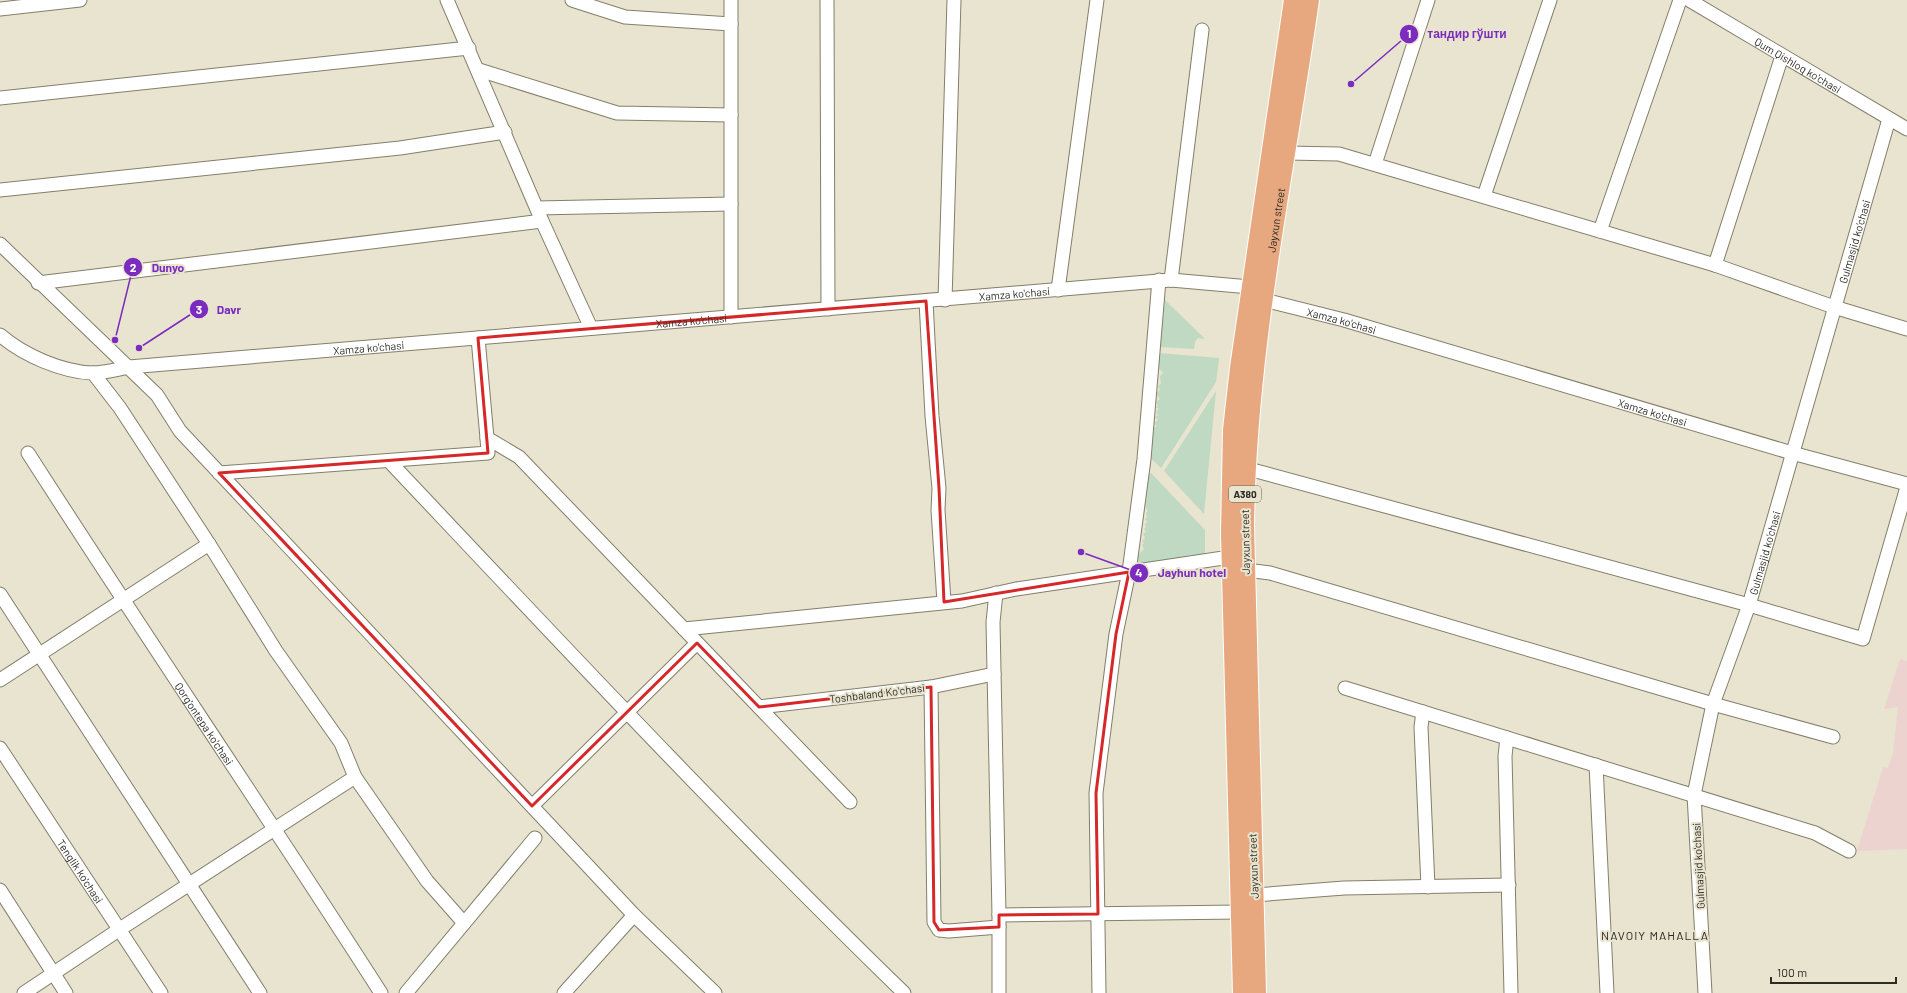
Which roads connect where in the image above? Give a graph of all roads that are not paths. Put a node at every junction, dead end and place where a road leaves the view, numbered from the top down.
1 (80, 0) edge
2 (447, 0) edge
3 (572, 0) edge
4 (731, 0) edge
5 (827, 0) edge
6 (954, 0) edge
7 (1097, 0) edge
8 (1293, 0) edge
9 (1310, 0) edge
10 (1428, 0) edge
11 (1550, 0) edge
12 (1680, 0) edge
13 (1689, 0) edge
14 (0, 9) edge
15 (731, 24) junction
16 (1202, 30) dead end
17 (469, 48) junction
18 (1782, 56) junction
19 (479, 70) junction
20 (0, 98) edge
21 (731, 115) junction
22 (1890, 119) junction
23 (1907, 129) edge
24 (505, 132) junction
25 (1286, 153) junction
26 (1375, 164) junction
27 (0, 190) edge
28 (1484, 196) junction
29 (731, 204) junction
30 (537, 208) junction
31 (542, 221) junction
32 (1600, 231) junction
33 (0, 244) edge
34 (1715, 265) junction
35 (1165, 280) junction
36 (38, 283) junction
37 (1250, 287) junction
38 (1058, 290) junction
39 (945, 300) junction
40 (1264, 300) junction
41 (926, 301) junction
42 (1834, 307) junction
43 (828, 309) junction
44 (731, 317) junction
45 (591, 328) junction
46 (1907, 329) edge
47 (478, 338) junction
48 (1, 339) edge
49 (129, 367) junction
50 (93, 373) junction
51 (487, 438) junction
52 (28, 453) dead end
53 (1792, 453) junction
54 (389, 461) junction
55 (1246, 468) junction
56 (219, 473) junction
57 (1907, 485) edge
58 (209, 544) junction
59 (1230, 557) junction
60 (1246, 570) junction
61 (1130, 572) junction
62 (0, 594) edge
63 (996, 594) junction
64 (123, 600) junction
65 (944, 602) junction
66 (1749, 605) junction
67 (684, 629) junction
68 (697, 643) junction
69 (39, 654) junction
70 (994, 674) junction
71 (0, 680) edge
72 (931, 687) junction
73 (1345, 688) dead end
74 (1713, 704) junction
75 (759, 707) junction
76 (1423, 712) junction
77 (626, 713) junction
78 (1833, 737) dead end
79 (1507, 738) junction
80 (0, 748) edge
81 (1596, 766) junction
82 (355, 777) junction
83 (1694, 795) junction
84 (850, 802) dead end
85 (532, 806) junction
86 (275, 829) junction
87 (535, 838) dead end
88 (1849, 851) dead end
89 (189, 884) junction
90 (1509, 885) junction
91 (1428, 887) junction
92 (0, 890) edge
93 (1255, 895) junction
94 (1239, 912) junction
95 (1098, 914) junction
96 (634, 915) junction
97 (999, 921) junction
98 (464, 923) junction
99 (120, 929) junction
100 (54, 974) junction
101 (24, 993) edge
102 (66, 993) edge
103 (161, 993) edge
104 (260, 993) edge
105 (382, 993) edge
106 (406, 993) edge
107 (564, 993) edge
108 (716, 993) edge
109 (904, 993) edge
110 (999, 993) edge
111 (1099, 993) edge
112 (1242, 993) edge
113 (1257, 993) edge
114 (1511, 993) edge
115 (1607, 993) edge
116 (1705, 993) edge

1 - 14 street
2 - 17 street
3 - 15 street
4 - 15 street
5 - 43 street
6 - 39 street
7 - 38 street
8 - 37 highway, Jayxun street / A380
9 - 25 highway, Jayxun street / A380
10 - 26 street
11 - 28 street
12 - 32 street
13 - 18 street, Qum Qishloq ko'chasi
15 - 21 street
16 - 35 street
17 - 19 street
17 - 20 street
18 - 22 street, Qum Qishloq ko'chasi
18 - 34 street
19 - 21 street
19 - 24 street
21 - 29 street
22 - 23 street, Qum Qishloq ko'chasi
22 - 42 street, Gulmasjid ko'chasi
24 - 27 street
24 - 30 street
25 - 26 street
25 - 40 highway, Jayxun street / A380
26 - 28 street
28 - 32 street
29 - 30 street
29 - 44 street
30 - 31 street
31 - 36 street
31 - 45 street
32 - 34 street
33 - 36 street
34 - 42 street
35 - 37 street, Xamza ko'chasi
35 - 38 street, Xamza ko'chasi
35 - 61 street
36 - 49 street
37 - 40 street, Xamza ko'chasi
37 - 59 highway, Jayxun street / A380
38 - 39 street, Xamza ko'chasi
39 - 41 street, Xamza ko'chasi
40 - 53 street, Xamza ko'chasi
40 - 55 highway, Jayxun street / A380
41 - 43 street, Xamza ko'chasi
41 - 65 street
42 - 46 street
42 - 53 street, Gulmasjid ko'chasi
43 - 44 street, Xamza ko'chasi
44 - 45 street, Xamza ko'chasi
45 - 47 street, Xamza ko'chasi
47 - 49 street, Xamza ko'chasi
47 - 51 street
48 - 50 street
49 - 50 street, Xamza ko'chasi
49 - 56 street
50 - 58 street
51 - 54 street
51 - 67 street
52 - 64 street, Qorg'ontepa ko'chasi
53 - 57 street, Xamza ko'chasi
53 - 66 street, Gulmasjid ko'chasi
54 - 56 street
54 - 77 street
55 - 60 highway, Jayxun street / A380
55 - 66 street
56 - 85 street
57 - 66 street
58 - 64 street
58 - 82 street
59 - 61 street
59 - 94 highway, Jayxun street / A380
60 - 74 street
60 - 93 highway, Jayxun street / A380
61 - 63 street
61 - 95 street
62 - 69 street
63 - 65 street
63 - 70 street
64 - 69 street
64 - 86 street, Qorg'ontepa ko'chasi
65 - 67 street
66 - 74 street, Gulmasjid ko'chasi
67 - 68 street
68 - 75 street
68 - 77 street
69 - 71 street
69 - 89 street
70 - 72 street, Toshbaland Koʻchasi
70 - 97 street
72 - 75 street, Toshbaland Koʻchasi
72 - 97 street
73 - 76 street
74 - 78 street
74 - 83 street, Gulmasjid ko'chasi
75 - 84 street
76 - 79 street
76 - 91 street
77 - 85 street
77 - 109 street
79 - 81 street
79 - 90 street
80 - 99 street, Tenglik ko'chasi
81 - 83 street
81 - 115 street
82 - 86 street
82 - 98 street
83 - 88 street
83 - 116 street, Gulmasjid ko'chasi
85 - 96 street
86 - 89 street
86 - 105 street, Qorg'ontepa ko'chasi
87 - 98 street
89 - 99 street
89 - 104 street
90 - 91 street
90 - 114 street
91 - 93 street
92 - 100 street
93 - 113 highway, Jayxun street / A380
94 - 95 street
94 - 112 highway, Jayxun street / A380
95 - 97 street
95 - 111 street
96 - 107 street
96 - 108 street
97 - 110 street
98 - 106 street
99 - 100 street
99 - 103 street, Tenglik ko'chasi
100 - 101 street
100 - 102 street

